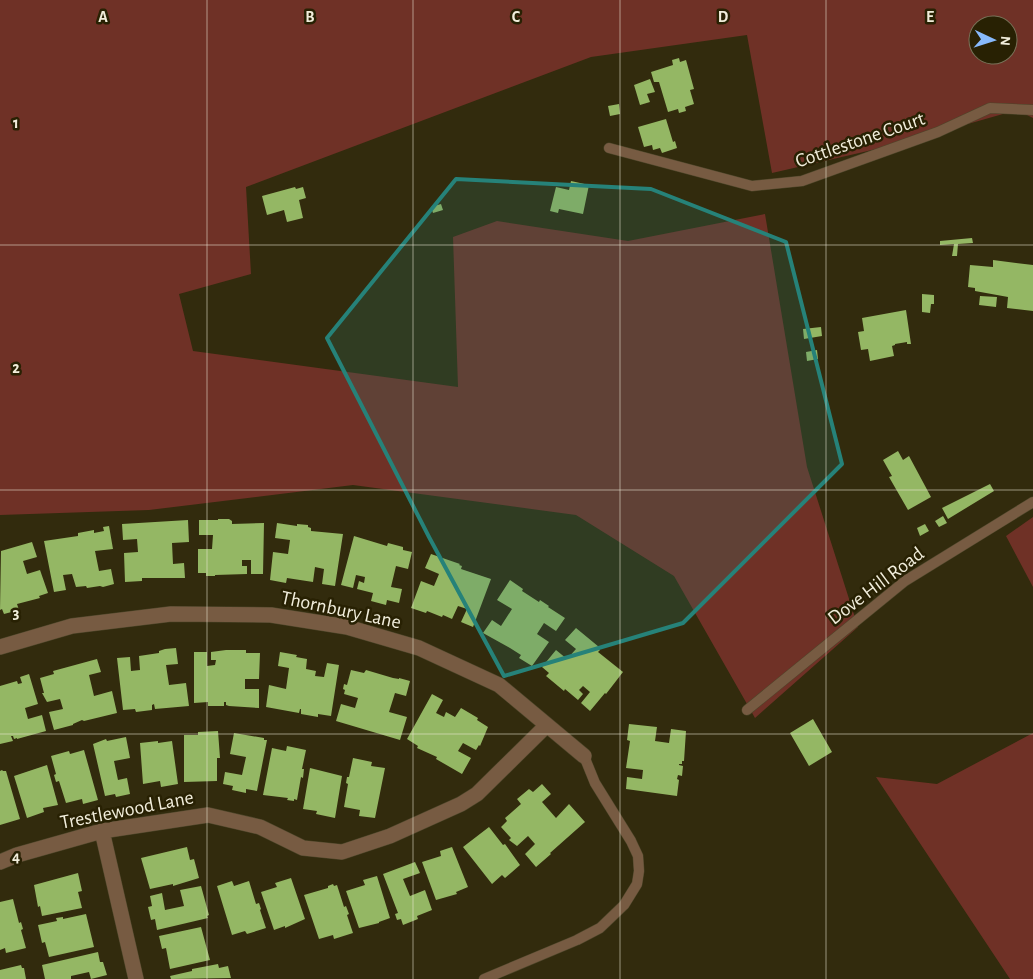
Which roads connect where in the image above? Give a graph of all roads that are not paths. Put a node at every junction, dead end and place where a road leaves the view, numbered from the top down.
1 (1033, 110) edge
2 (609, 148) dead end
3 (1033, 502) edge
4 (0, 647) edge
5 (747, 710) dead end
6 (547, 725) junction
7 (584, 756) joint
8 (102, 831) junction
9 (0, 862) edge
10 (136, 979) edge
11 (484, 979) edge

1 - 2 lane, Cottlestone Court
3 - 5 lane, Dove Hill Road
4 - 6 street, Thornbury Lane
6 - 7 street, Thornbury Lane
6 - 8 street, Trestlewood Lane
7 - 11 lane
8 - 9 street, Trestlewood Lane
8 - 10 street

